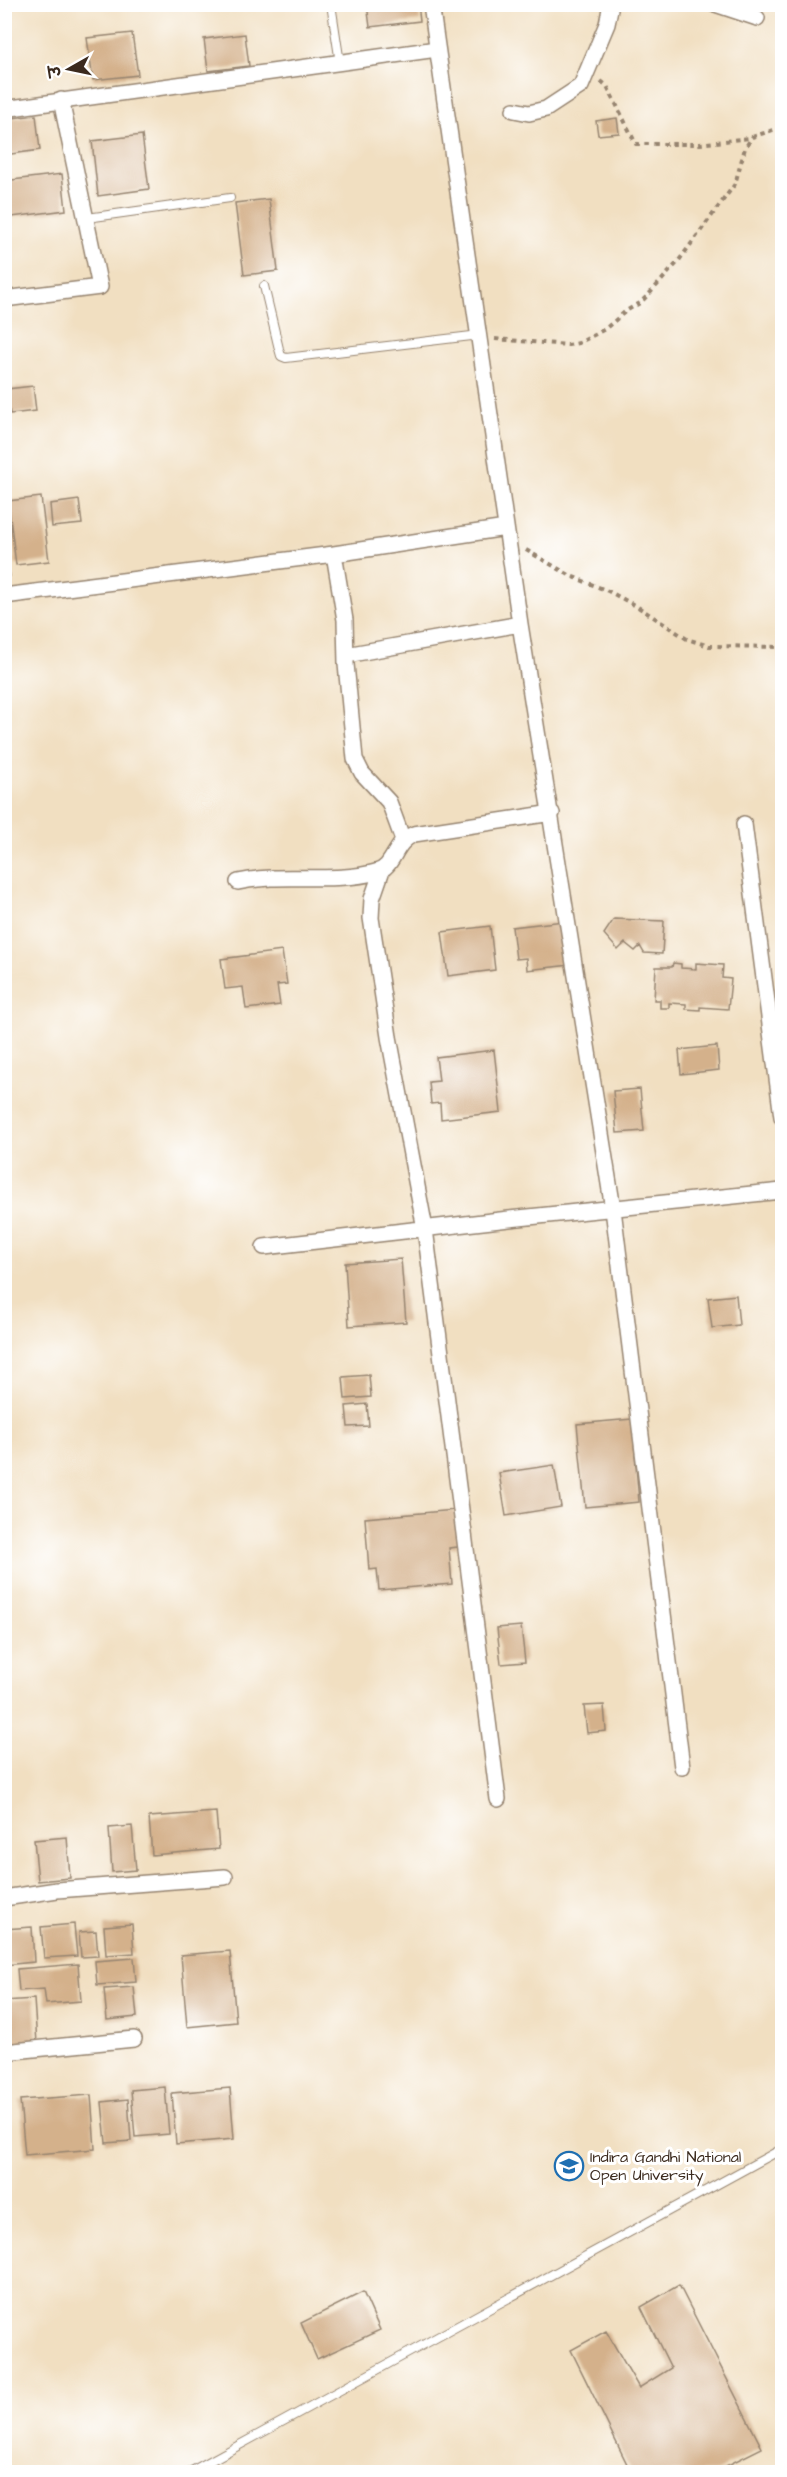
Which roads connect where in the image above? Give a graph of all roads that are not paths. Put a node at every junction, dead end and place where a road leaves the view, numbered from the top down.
1 (331, 4) edge
2 (430, 4) edge
3 (611, 4) edge
4 (715, 4) edge
5 (757, 18) dead end
6 (437, 49) junction
7 (340, 63) junction
8 (61, 100) junction
9 (4, 109) edge
10 (514, 110) dead end
11 (230, 198) dead end
12 (87, 218) junction
13 (264, 286) dead end
14 (4, 300) edge
15 (480, 335) junction
16 (508, 535) junction
17 (334, 554) junction
18 (4, 596) edge
19 (520, 624) junction
20 (346, 655) junction
21 (552, 813) junction
22 (744, 824) dead end
23 (403, 840) junction
24 (382, 870) junction
25 (238, 882) dead end
26 (783, 1117) edge
27 (783, 1191) edge
28 (613, 1209) junction
29 (425, 1229) junction
30 (264, 1247) dead end
31 (682, 1767) dead end
32 (498, 1799) dead end
33 (225, 1877) dead end
34 (4, 1898) edge
35 (134, 2039) dead end
36 (4, 2052) edge
37 (783, 2150) edge
38 (190, 2472) edge

1 - 7 lane
2 - 6 street
3 - 10 street
4 - 5 street
6 - 7 street
6 - 15 street
7 - 8 street
8 - 9 street
8 - 12 street
11 - 12 lane
12 - 14 street
13 - 15 lane
15 - 16 street
16 - 17 street
16 - 19 street
17 - 18 street
17 - 20 street
19 - 20 street
19 - 21 street
20 - 23 street
21 - 23 street
21 - 28 street
22 - 26 street
23 - 24 street
24 - 25 street
24 - 29 street
27 - 28 street
28 - 29 street
28 - 31 street
29 - 30 street
29 - 32 street
33 - 34 street
35 - 36 street
37 - 38 lane

